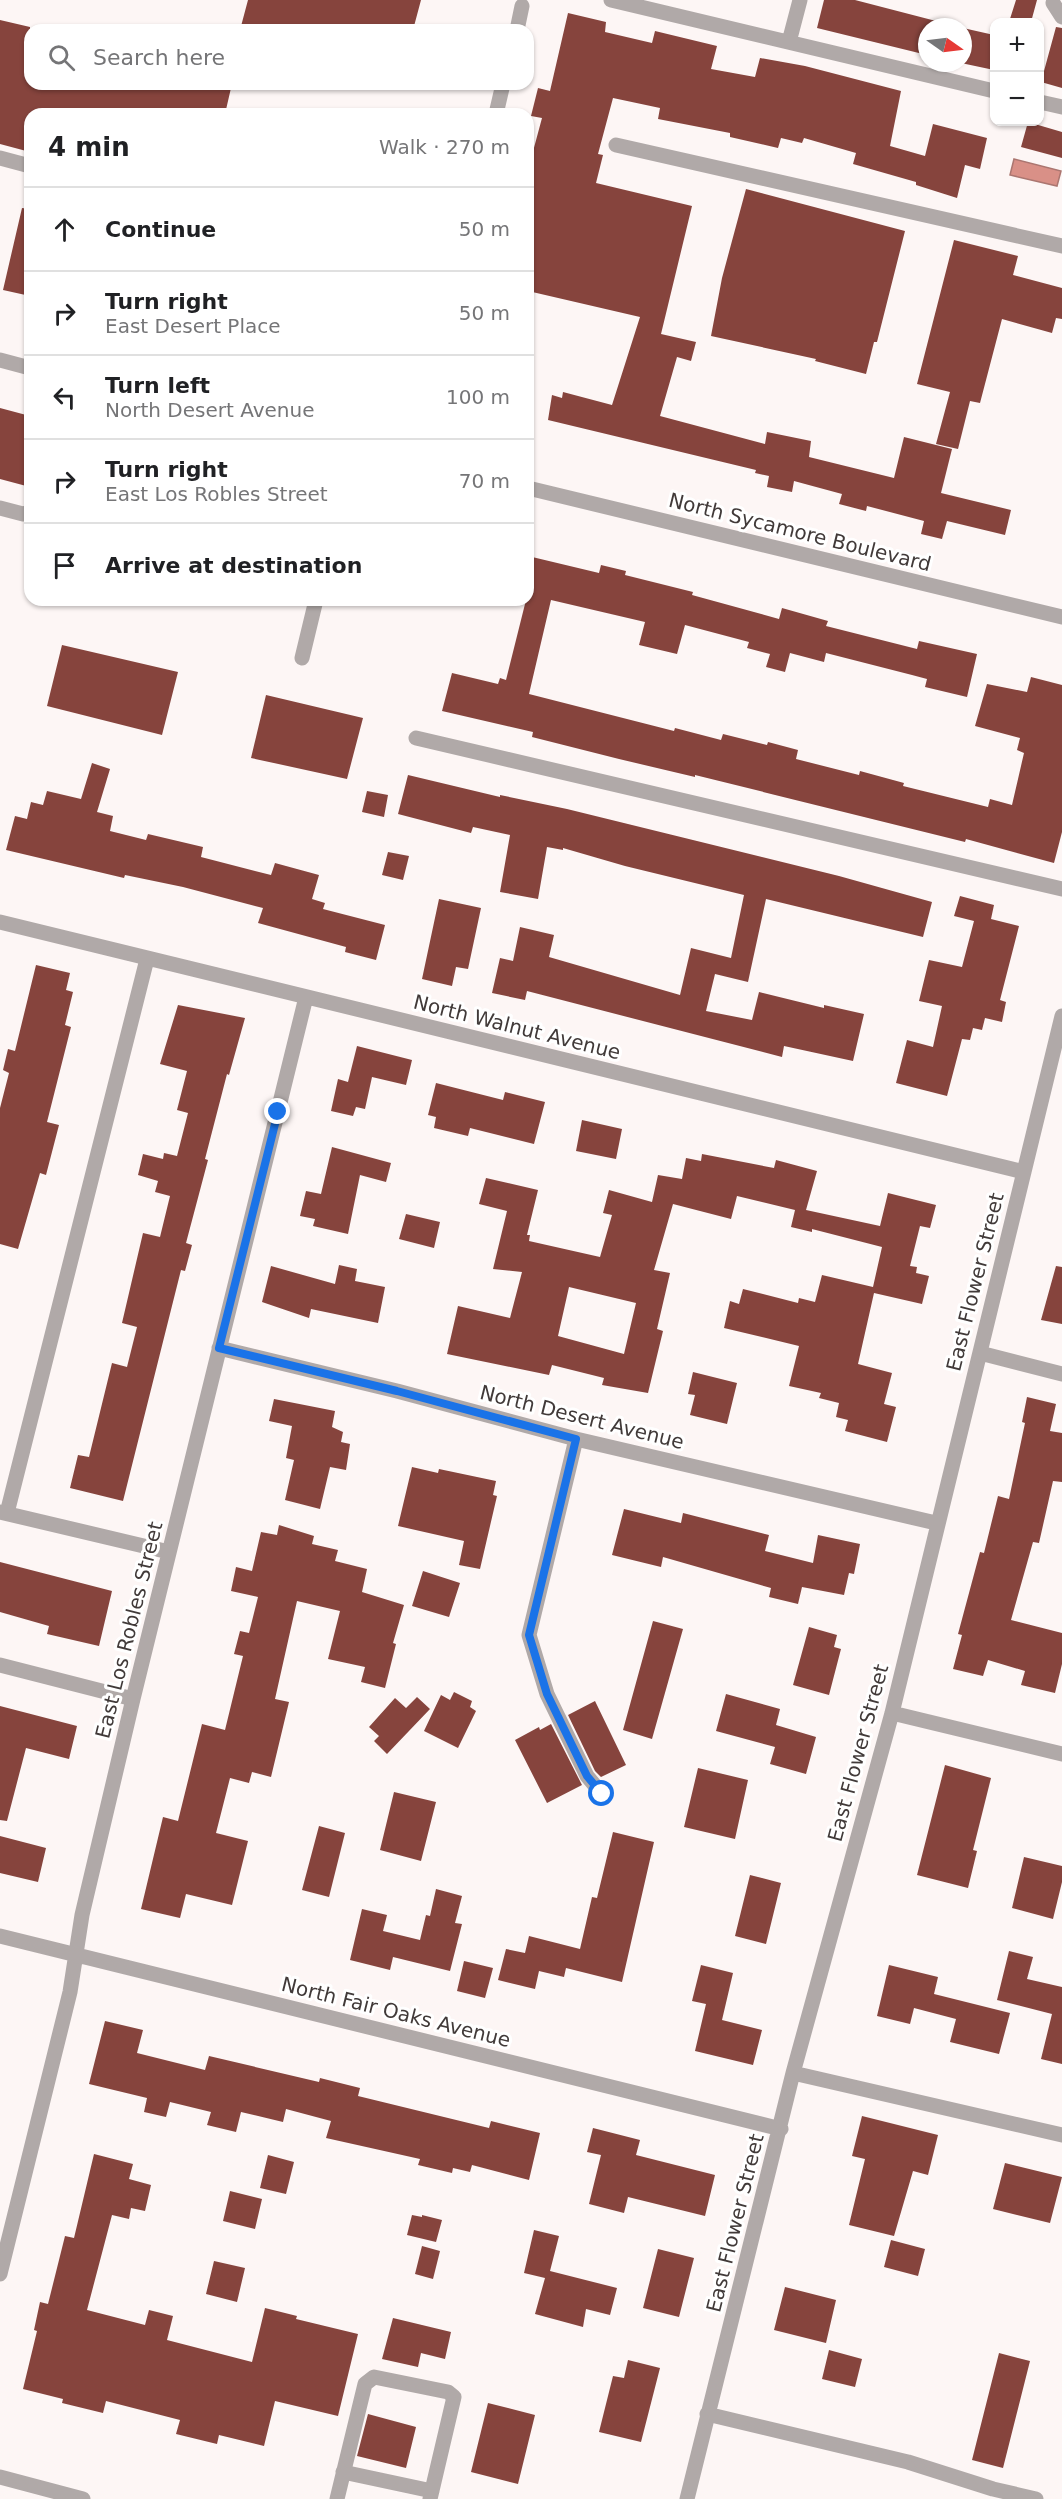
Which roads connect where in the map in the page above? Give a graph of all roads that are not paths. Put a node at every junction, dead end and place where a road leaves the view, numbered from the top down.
1 (611, 0) edge
2 (800, 0) edge
3 (523, 2) edge
4 (1053, 3) dead end
5 (1062, 17) edge
6 (518, 24) edge
7 (789, 42) junction
8 (502, 90) edge
9 (990, 90) edge
10 (1044, 103) edge
11 (1062, 107) edge
12 (497, 108) edge
13 (616, 145) dead end
14 (0, 158) edge
15 (24, 164) edge
16 (1062, 246) edge
17 (0, 360) edge
18 (24, 366) edge
19 (534, 489) edge
20 (0, 508) edge
21 (24, 514) edge
22 (315, 606) edge
23 (1062, 617) edge
24 (302, 658) dead end
25 (416, 738) dead end
26 (1062, 889) edge
27 (0, 922) edge
28 (147, 959) junction
29 (306, 996) junction
30 (1062, 1016) edge
31 (1024, 1172) junction
32 (219, 1348) junction
33 (980, 1353) junction
34 (1062, 1374) edge
35 (576, 1439) junction
36 (3, 1512) edge
37 (936, 1523) junction
38 (169, 1552) junction
39 (0, 1665) edge
40 (133, 1699) junction
41 (892, 1713) junction
42 (1062, 1754) edge
43 (602, 1794) dead end
44 (0, 1936) edge
45 (76, 1954) junction
46 (793, 2073) junction
47 (781, 2129) junction
48 (1062, 2135) edge
49 (0, 2274) edge
50 (707, 2414) junction
51 (343, 2472) junction
52 (0, 2477) edge
53 (431, 2495) edge
54 (83, 2499) edge
55 (337, 2499) edge
56 (687, 2499) edge
57 (1036, 2499) edge

1 - 7 street
2 - 7 street
3 - 6 street
4 - 5 street
7 - 9 street
8 - 12 street
10 - 11 street
13 - 16 street
14 - 15 street
17 - 18 street
19 - 23 street, North Sycamore Boulevard
20 - 21 street
22 - 24 street
25 - 26 street
27 - 28 street, North Walnut Avenue
28 - 29 street, North Walnut Avenue
28 - 36 street
29 - 31 street, North Walnut Avenue
29 - 32 street, East Los Robles Street
30 - 31 street, East Flower Street
31 - 33 street, East Flower Street
32 - 35 street, North Desert Avenue
32 - 38 street, East Los Robles Street
33 - 34 street
33 - 37 street, East Flower Street
35 - 37 street, North Desert Avenue
35 - 43 street
36 - 38 street
37 - 41 street, East Flower Street
38 - 40 street, East Los Robles Street
39 - 40 street
40 - 45 street, East Los Robles Street
41 - 42 street
41 - 46 street, East Flower Street
44 - 45 street, North Fair Oaks Avenue
45 - 47 street, North Fair Oaks Avenue
45 - 49 street, East Los Robles Street
46 - 47 street, East Flower Street
46 - 48 street
47 - 50 street, East Flower Street
50 - 56 street, East Flower Street
50 - 57 street
51 - 53 street
51 - 53 street
51 - 55 street
52 - 54 street

